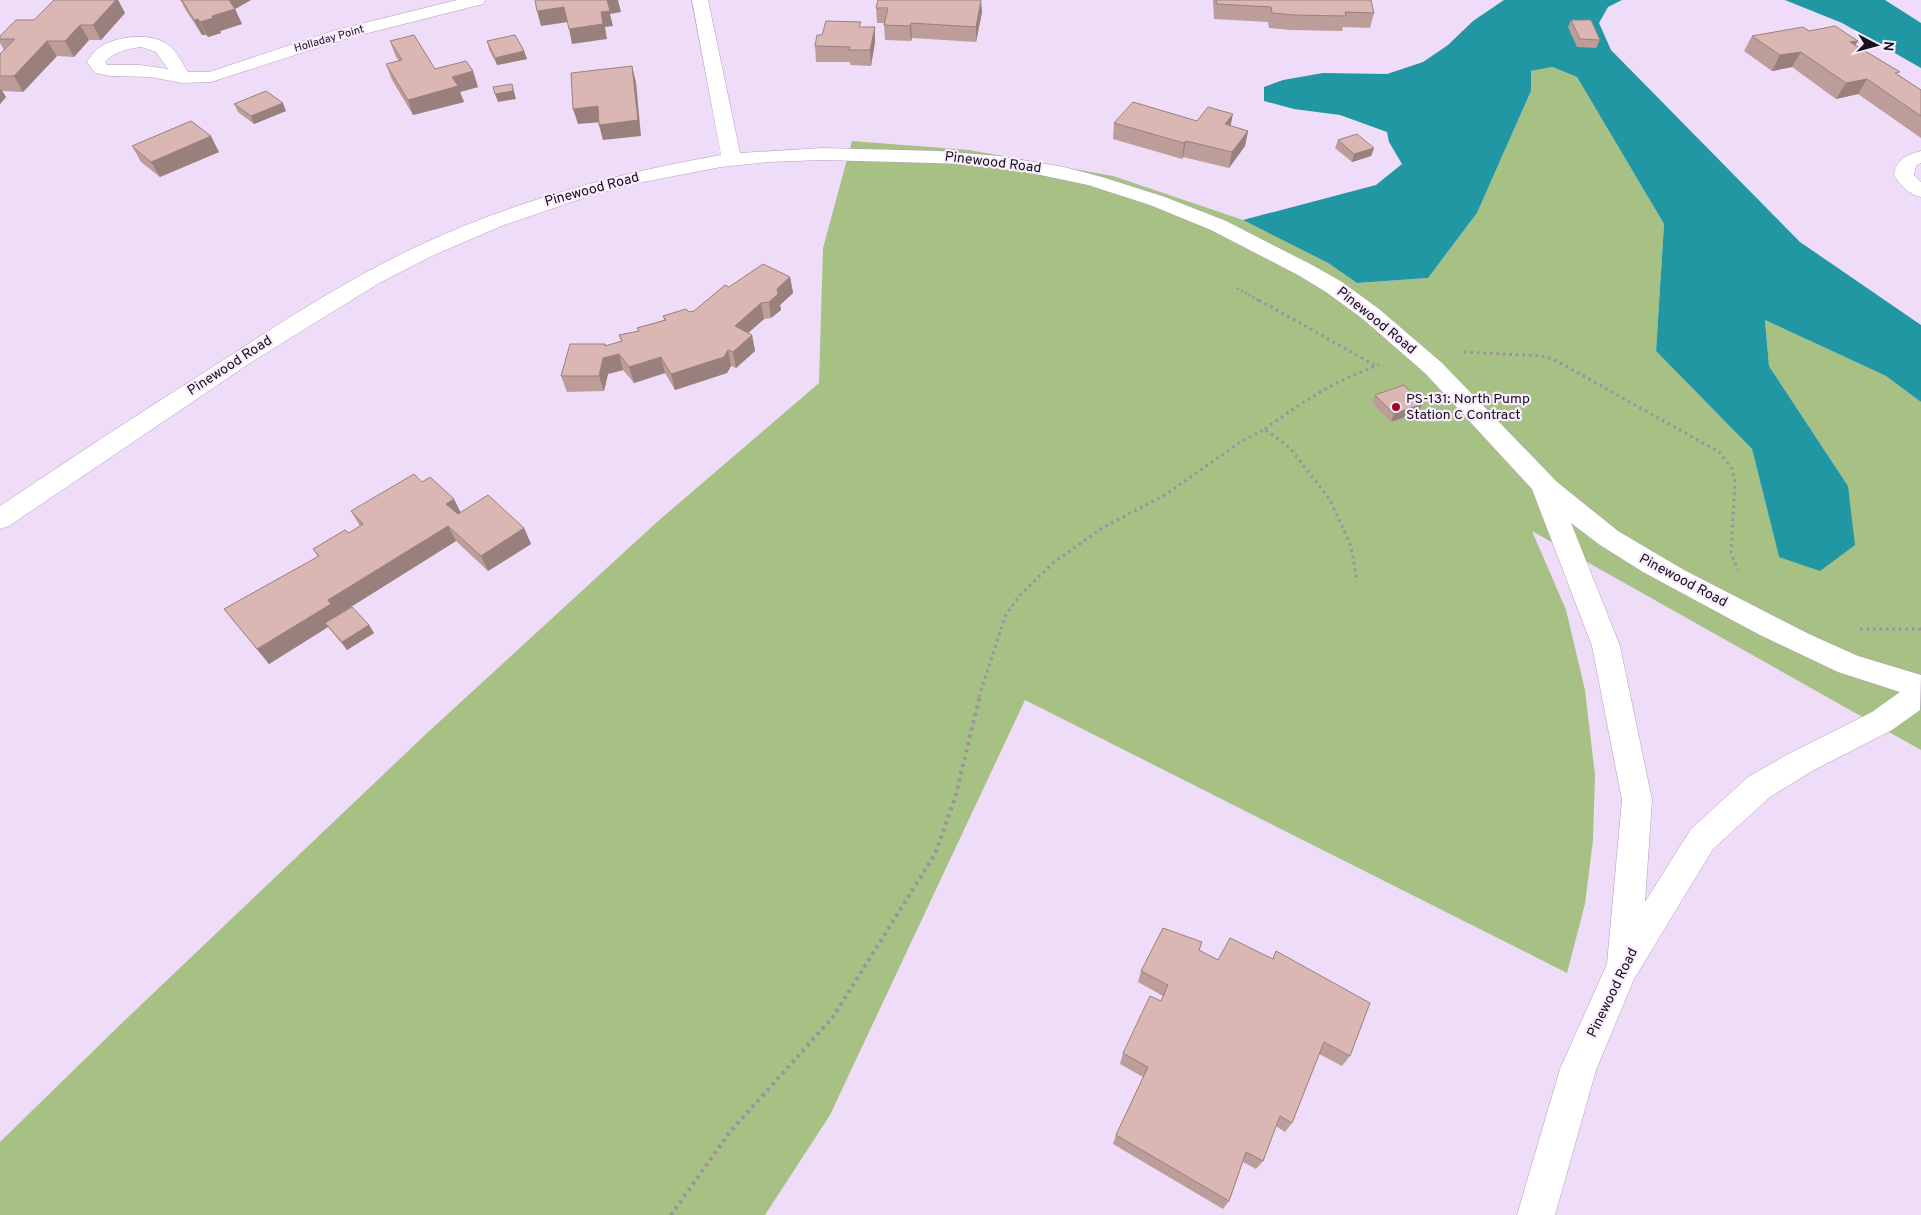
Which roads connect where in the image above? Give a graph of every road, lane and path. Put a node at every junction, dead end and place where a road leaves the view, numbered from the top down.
1 (477, 0) edge
2 (700, 0) edge
3 (182, 78) dead end
4 (1921, 157) edge
5 (732, 161) junction
6 (1921, 191) edge
7 (1237, 288) dead end
8 (1419, 356) junction
9 (1376, 366) junction
10 (1265, 429) junction
11 (1543, 485) junction
12 (0, 519) edge
13 (1741, 574) dead end
14 (1357, 582) dead end
15 (1921, 628) edge
16 (1856, 629) dead end
17 (1921, 688) edge
18 (1622, 968) junction
19 (671, 1215) edge
20 (1536, 1215) edge

1 - 3 street, Holladay Point
2 - 5 street
4 - 6 street
5 - 8 street, Pinewood Road
5 - 12 street, Pinewood Road
7 - 9 path
8 - 9 path
8 - 11 street, Pinewood Road
8 - 13 path
9 - 10 path
10 - 14 path
10 - 19 path
11 - 17 street, Pinewood Road
11 - 18 street
15 - 16 path
17 - 18 street, Pinewood Road
18 - 20 street, Pinewood Road

